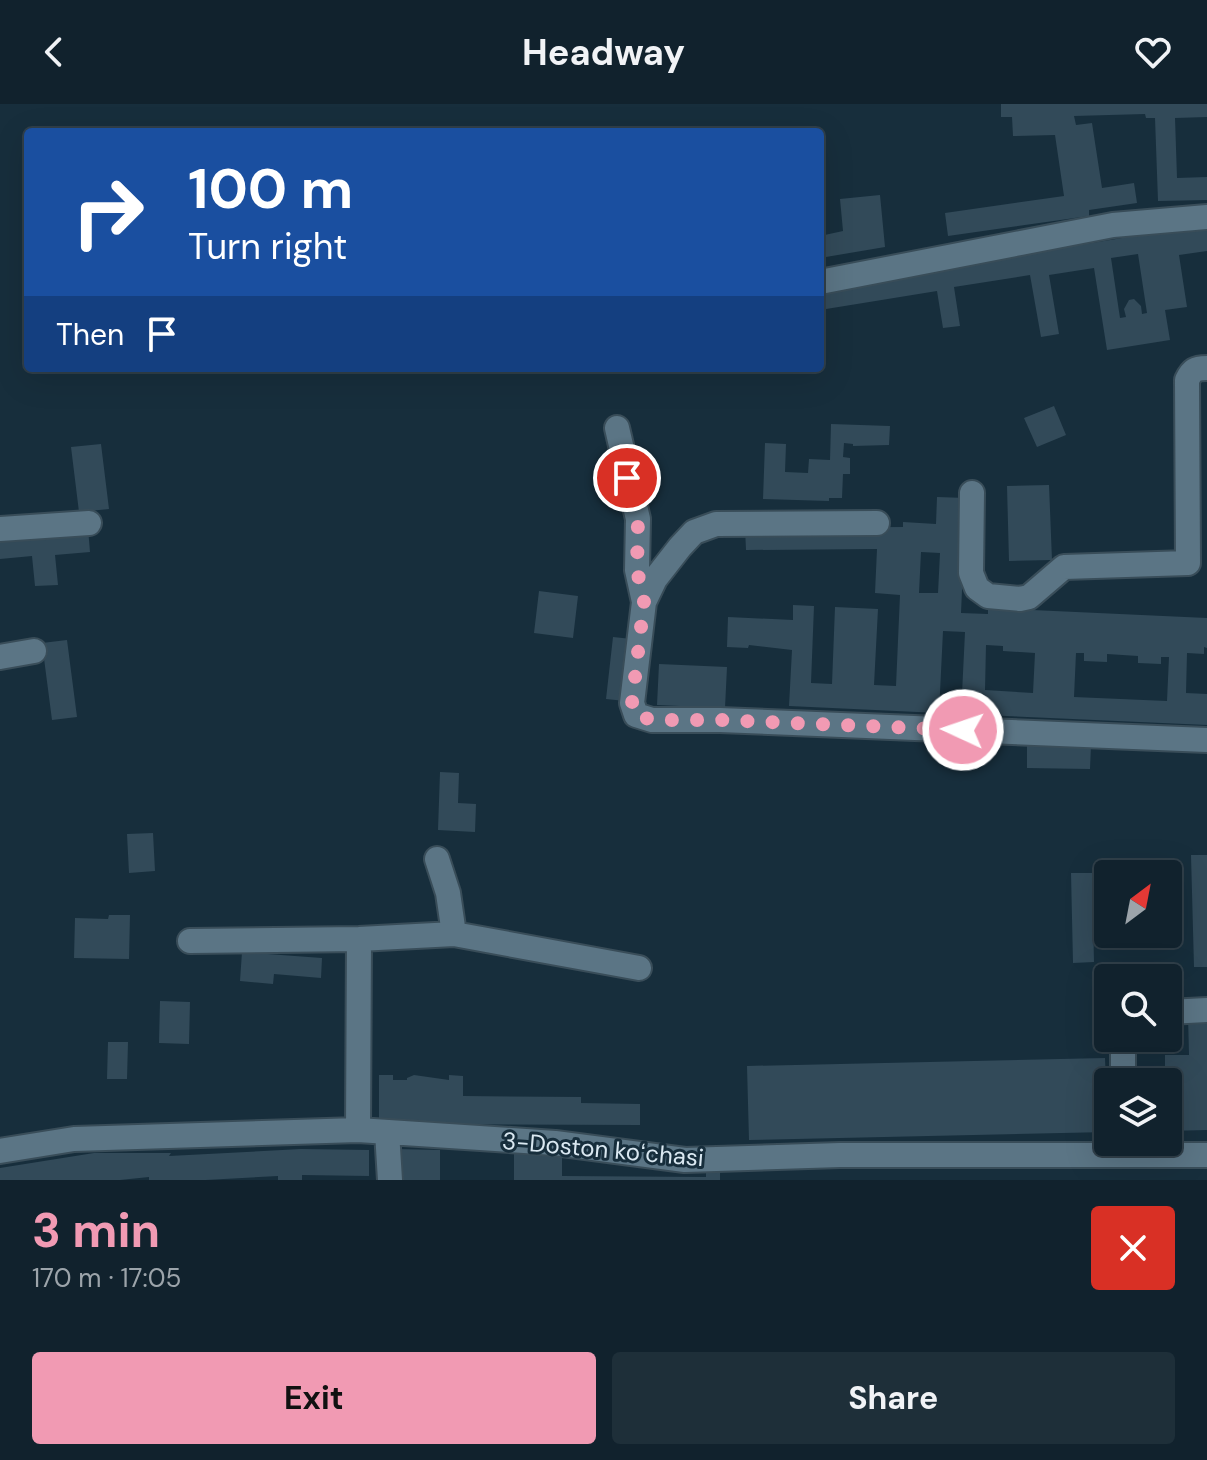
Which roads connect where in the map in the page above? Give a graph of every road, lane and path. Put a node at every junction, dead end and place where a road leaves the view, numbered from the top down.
1 (1207, 217) edge
2 (824, 281) edge
3 (1207, 368) edge
4 (617, 428) dead end
5 (972, 493) dead end
6 (89, 523) dead end
7 (877, 523) dead end
8 (0, 529) edge
9 (644, 602) junction
10 (34, 651) dead end
11 (0, 657) edge
12 (1207, 740) edge
13 (437, 859) dead end
14 (454, 934) junction
15 (359, 939) junction
16 (190, 941) dead end
17 (639, 968) dead end
18 (1207, 1010) edge
19 (1182, 1011) edge
20 (358, 1130) junction
21 (387, 1132) junction
22 (0, 1151) edge
23 (1207, 1155) edge
24 (390, 1180) edge

1 - 2 street
3 - 5 street
4 - 9 street
6 - 8 street
7 - 9 street
9 - 12 street
10 - 11 street
13 - 14 street
14 - 15 street
14 - 17 street
15 - 16 street
15 - 20 street
18 - 19 street
20 - 21 street, 3-Doston koʻchasi
20 - 22 street, 3-Doston koʻchasi
21 - 23 street, 3-Doston koʻchasi
21 - 24 street

